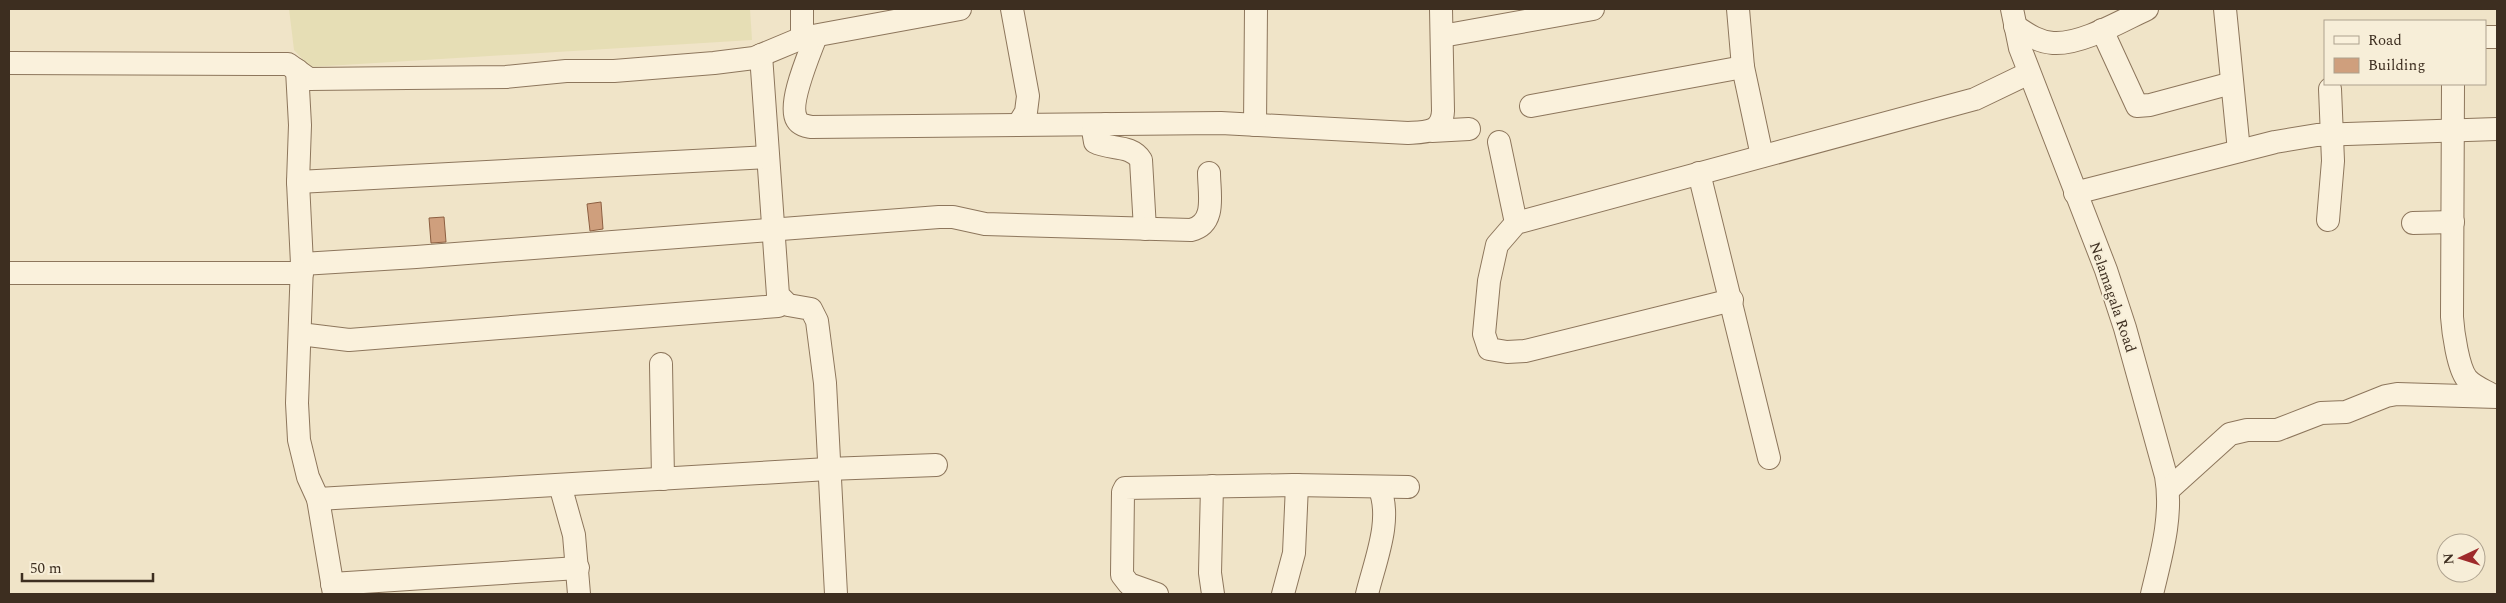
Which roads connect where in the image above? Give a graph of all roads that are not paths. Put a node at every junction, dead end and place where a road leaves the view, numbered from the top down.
1 (802, 9) edge
2 (960, 9) edge
3 (1012, 9) edge
4 (1256, 9) edge
5 (1441, 9) edge
6 (1593, 9) edge
7 (1738, 9) edge
8 (2147, 9) edge
9 (2225, 9) edge
10 (2013, 18) edge
11 (2102, 30) junction
12 (1442, 36) junction
13 (809, 37) junction
14 (761, 54) junction
15 (9, 63) edge
16 (1743, 67) junction
17 (297, 70) junction
18 (2029, 73) junction
19 (2232, 83) junction
20 (2453, 85) edge
21 (2330, 89) dead end
22 (1531, 106) dead end
23 (1106, 124) junction
24 (1018, 125) junction
25 (1255, 125) junction
26 (1469, 129) dead end
27 (2497, 129) edge
28 (2454, 130) junction
29 (1432, 131) junction
30 (2330, 134) junction
31 (1499, 142) dead end
32 (2239, 151) junction
33 (1762, 156) junction
34 (768, 157) junction
35 (1208, 173) dead end
36 (1699, 173) junction
37 (298, 182) junction
38 (2075, 193) junction
39 (2328, 220) dead end
40 (2453, 222) junction
41 (1516, 223) junction
42 (2413, 223) dead end
43 (1145, 229) junction
44 (772, 231) junction
45 (302, 268) junction
46 (9, 273) edge
47 (1732, 300) junction
48 (782, 301) junction
49 (300, 334) junction
50 (661, 364) dead end
51 (2497, 398) edge
52 (1769, 458) dead end
53 (936, 465) dead end
54 (828, 468) junction
55 (663, 479) junction
56 (560, 485) junction
57 (1297, 485) junction
58 (1212, 486) junction
59 (1379, 487) junction
60 (1408, 488) dead end
61 (2168, 490) junction
62 (318, 498) junction
63 (578, 568) junction
64 (333, 589) edge
65 (579, 594) edge
66 (836, 594) edge
67 (1157, 594) edge
68 (1213, 594) edge
69 (1283, 594) edge
70 (1367, 594) edge
71 (2152, 594) edge

1 - 13 street
2 - 13 street
3 - 24 street
4 - 25 street
5 - 12 street
6 - 12 street
7 - 16 street
8 - 11 street
9 - 19 street
10 - 11 street
10 - 18 street, Nelamagala Road
11 - 19 street
12 - 29 street
13 - 14 street
13 - 24 street
14 - 17 street
14 - 34 street
15 - 17 street
16 - 22 street
16 - 33 street
17 - 37 street
18 - 33 street
18 - 38 street, Nelamagala Road
19 - 32 street
20 - 28 street
21 - 30 street
23 - 24 street
23 - 25 street
23 - 43 street
25 - 29 street
26 - 29 street
27 - 28 street
28 - 30 street
28 - 40 street
30 - 32 street
30 - 39 street
31 - 41 street
32 - 38 street
33 - 36 street
34 - 37 street
34 - 44 street
35 - 43 street
36 - 41 street
36 - 47 street
37 - 45 street
38 - 61 street, Nelamagala Road
40 - 42 street
40 - 51 street
41 - 47 street
43 - 44 street
44 - 45 street
44 - 48 street
45 - 46 street
45 - 49 street
47 - 52 street
48 - 49 street
48 - 54 street
49 - 62 street
50 - 55 street
51 - 61 street
53 - 54 street
54 - 55 street
54 - 66 street
55 - 56 street
56 - 62 street
56 - 63 street
57 - 58 street
57 - 59 street
57 - 69 street
58 - 67 street
58 - 68 street
59 - 60 street
59 - 70 street
61 - 71 street, Nelamagala Road
62 - 64 street
63 - 64 street
63 - 65 street

